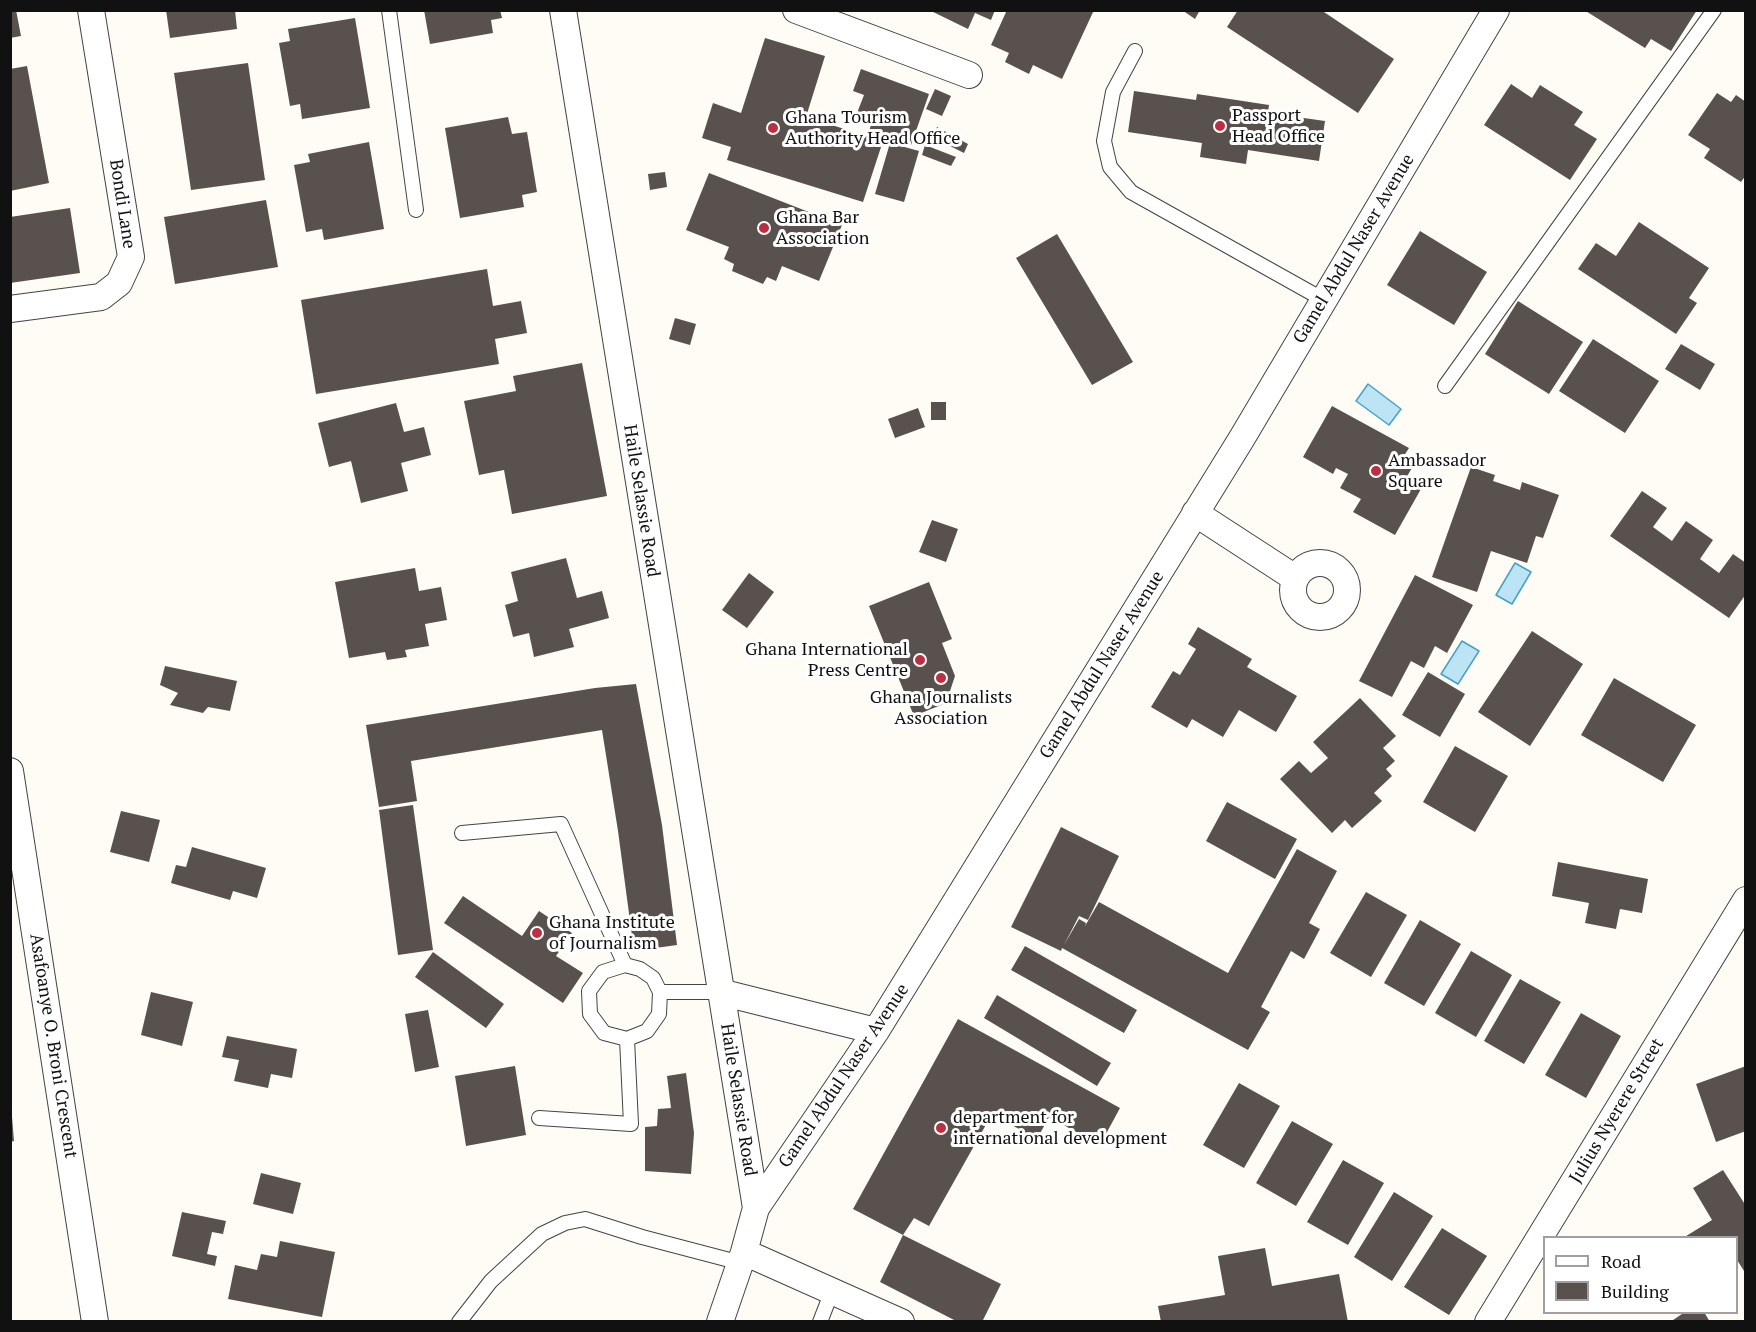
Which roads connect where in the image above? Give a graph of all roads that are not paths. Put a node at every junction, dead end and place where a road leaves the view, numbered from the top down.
1 (91, 10) edge
2 (389, 10) edge
3 (563, 10) edge
4 (796, 10) edge
5 (1496, 10) edge
6 (1714, 10) edge
7 (1135, 51) dead end
8 (969, 75) dead end
9 (416, 210) dead end
10 (1324, 300) junction
11 (10, 309) edge
12 (1445, 386) dead end
13 (1195, 513) junction
14 (1295, 578) dead end
15 (10, 771) edge
16 (462, 833) dead end
17 (1746, 900) edge
18 (626, 965) junction
19 (660, 992) junction
20 (720, 992) junction
21 (876, 1031) junction
22 (627, 1039) junction
23 (539, 1118) dead end
24 (756, 1208) junction
25 (742, 1258) junction
26 (832, 1291) junction
27 (95, 1322) edge
28 (459, 1322) edge
29 (720, 1322) edge
30 (820, 1322) edge
31 (901, 1322) edge
32 (1488, 1322) edge

1 - 11 street, Bondi Lane
2 - 9 lane
3 - 20 street, Haile Selassie Road
4 - 8 street
5 - 10 street, Gamel Abdul Naser Avenue
6 - 12 lane
7 - 10 lane
10 - 13 street, Gamel Abdul Naser Avenue
13 - 14 street
13 - 21 street, Gamel Abdul Naser Avenue
15 - 27 street, Asafoanye O. Broni Crescent
16 - 18 lane
17 - 32 street, Julius Nyerere Street
18 - 19 lane
18 - 22 lane
19 - 20 lane
19 - 22 lane
20 - 21 street, Haile Selassie Road
20 - 24 street, Haile Selassie Road
21 - 24 street, Gamel Abdul Naser Avenue
22 - 23 lane
24 - 25 street, Gamel Abdul Naser Avenue
25 - 26 street
25 - 28 lane
25 - 29 street, Gamel Abdul Naser Avenue
26 - 30 lane
26 - 31 street

